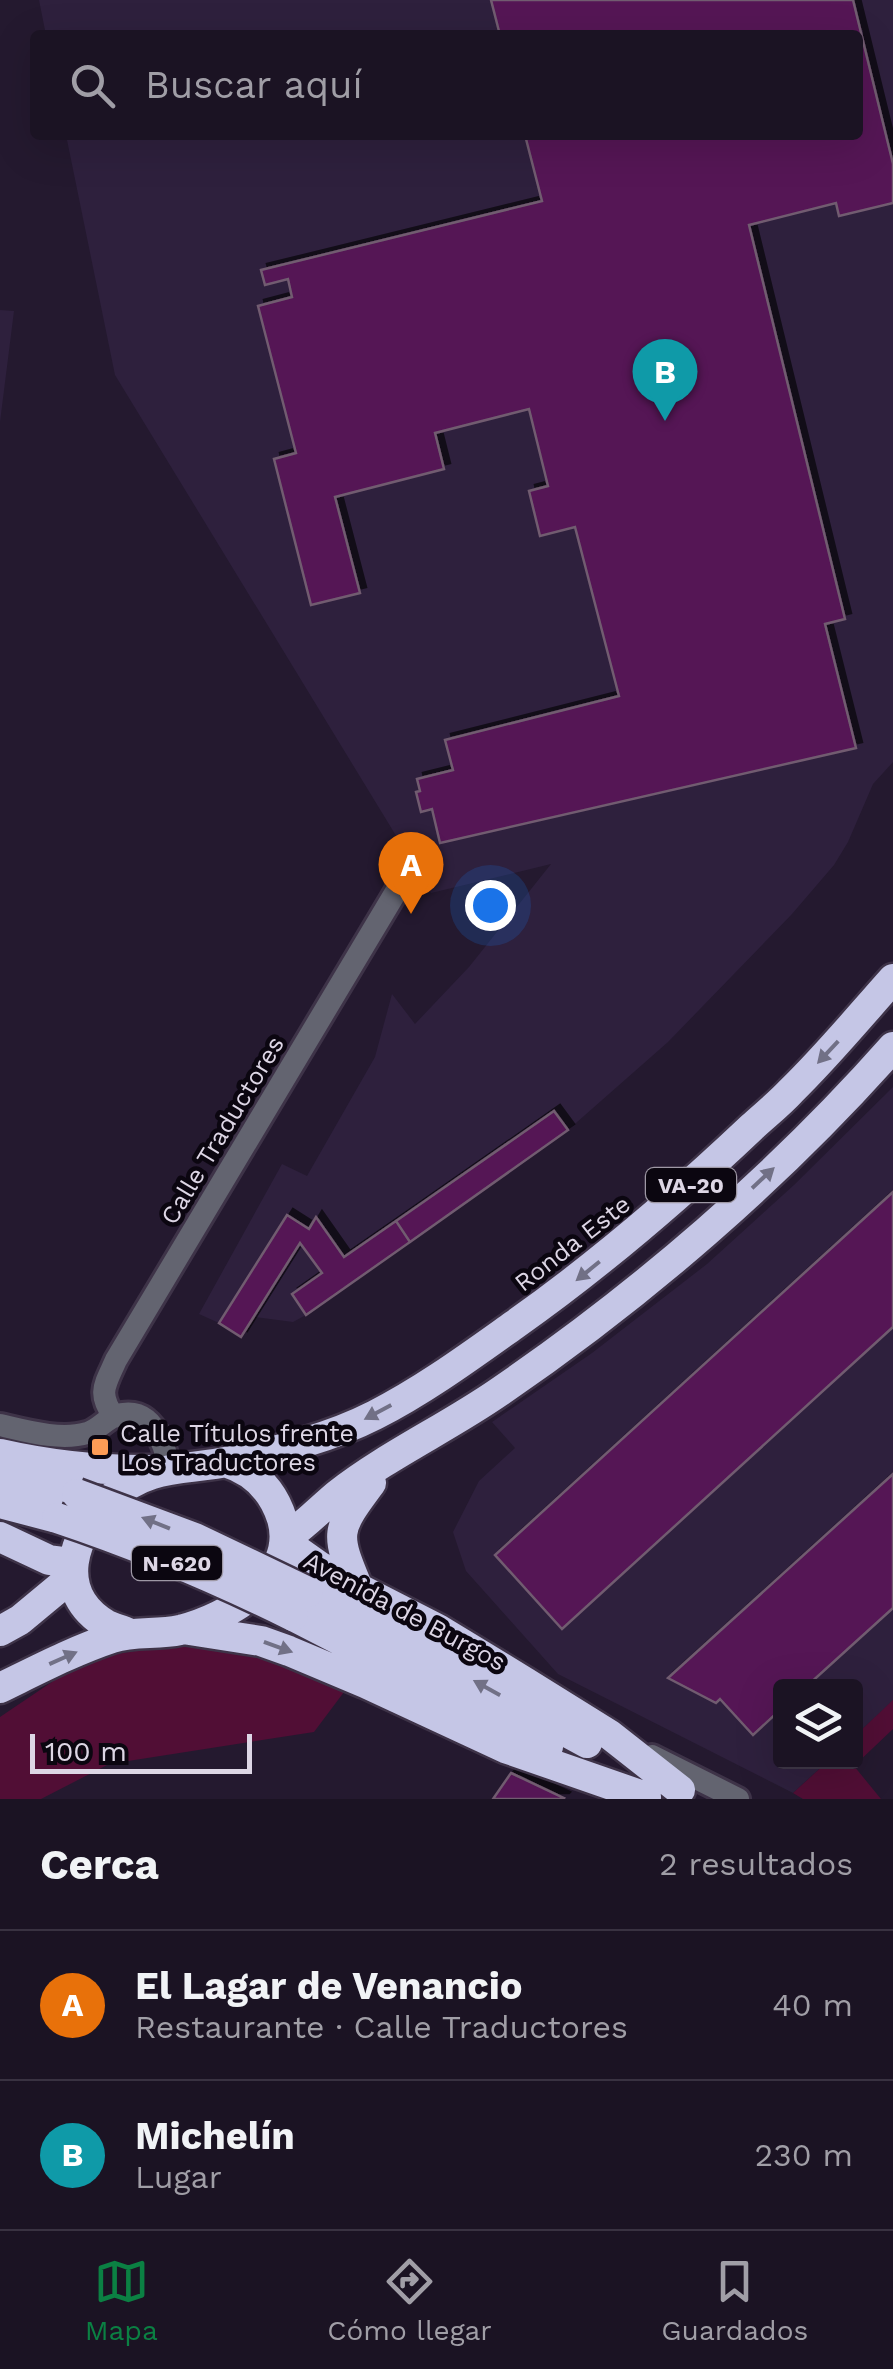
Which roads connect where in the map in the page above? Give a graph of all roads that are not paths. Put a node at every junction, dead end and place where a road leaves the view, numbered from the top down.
1 (406, 875) dead end
2 (893, 980) edge
3 (893, 1046) edge
4 (114, 1416) junction
5 (0, 1425) edge
6 (0, 1454) edge
7 (390, 1460) junction
8 (226, 1462) junction
9 (165, 1469) junction
10 (0, 1474) edge
11 (0, 1502) edge
12 (0, 1536) edge
13 (286, 1541) junction
14 (72, 1570) junction
15 (358, 1588) junction
16 (300, 1604) junction
17 (183, 1629) junction
18 (0, 1631) edge
19 (128, 1633) junction
20 (0, 1688) edge
21 (610, 1735) junction
22 (505, 1748) junction
23 (668, 1796) edge
24 (605, 1799) edge
25 (738, 1799) edge

1 - 4 street, Calle Traductores
2 -> 8 highway, Ronda Este / VA-20
7 -> 3 highway, VA-20
4 - 5 street
4 - 9 street
6 - 9 highway
7 - 13 highway, VA-20
7 - 15 highway
8 - 9 highway, Ronda Este / VA-20
8 - 13 highway
9 - 14 highway, Ronda Este / VA-20
16 -> 10 highway, Avenida de Burgos / N-620, bridge
11 - 16 highway, Avenida de Burgos / N-620, bridge
12 - 14 highway
13 - 15 highway
13 - 17 highway, VA-20
14 - 18 highway, Ronda Este / VA-20
14 - 19 highway
15 - 21 highway
16 - 23 highway, Avenida de Burgos
17 - 19 highway, VA-20
17 -> 22 highway
20 -> 19 highway, VA-20
21 - 23 highway
21 - 25 street
22 - 23 highway
22 - 24 street

